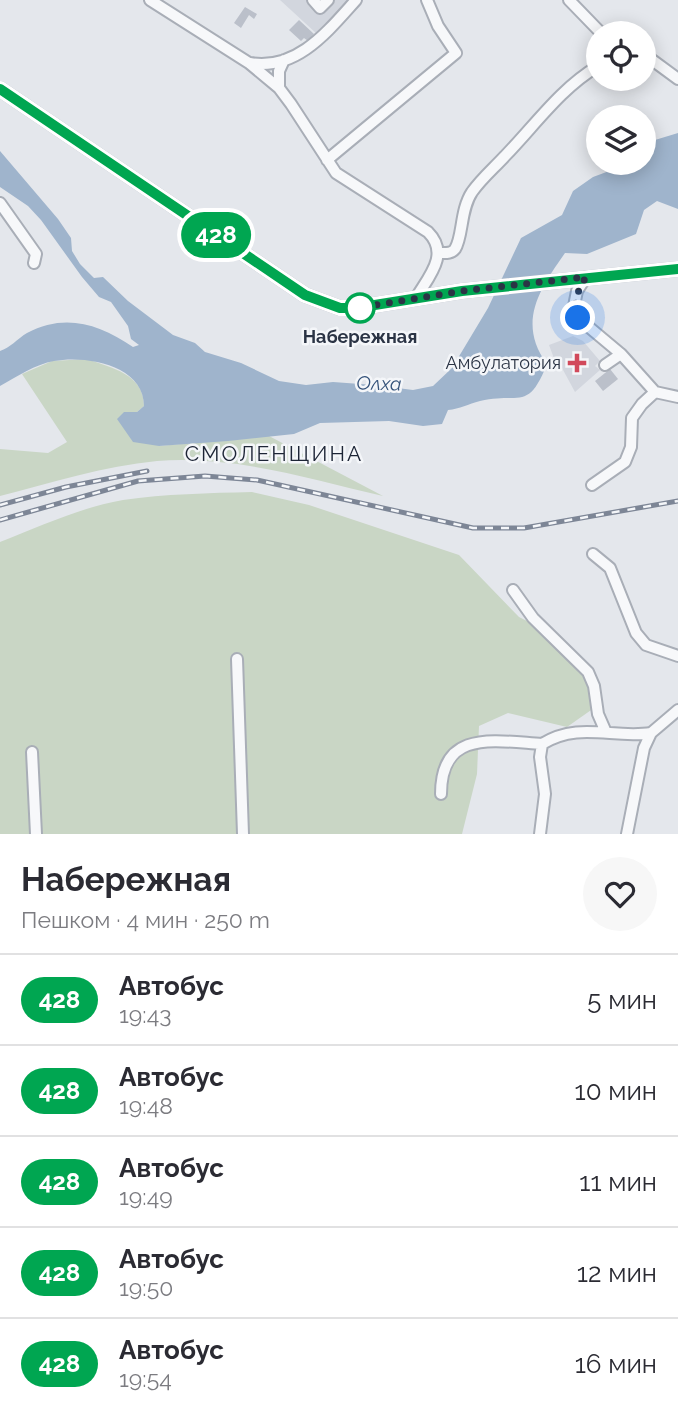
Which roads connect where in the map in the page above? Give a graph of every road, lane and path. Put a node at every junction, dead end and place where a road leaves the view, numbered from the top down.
1 (150, 0) edge
2 (313, 0) edge
3 (328, 0) edge
4 (356, 0) edge
5 (427, 0) edge
6 (569, 0) edge
7 (589, 21) edge
8 (284, 60) junction
9 (249, 63) junction
10 (656, 63) edge
11 (586, 73) edge
12 (678, 79) edge
13 (279, 88) junction
14 (0, 89) edge
15 (327, 160) junction
16 (0, 203) edge
17 (440, 253) junction
18 (34, 263) dead end
19 (678, 269) edge
20 (581, 278) junction
21 (416, 298) junction
22 (621, 354) junction
23 (605, 365) dead end
24 (656, 392) junction
25 (678, 397) edge
26 (592, 485) dead end
27 (593, 554) dead end
28 (513, 590) dead end
29 (678, 656) edge
30 (237, 659) dead end
31 (678, 710) edge
32 (605, 730) junction
33 (651, 733) junction
34 (542, 744) junction
35 (32, 752) dead end
36 (441, 794) dead end
37 (36, 834) edge
38 (243, 834) edge
39 (540, 834) edge
40 (627, 834) edge

1 - 9 street
2 - 3 street
4 - 8 street
5 - 15 street
6 - 7 street
8 - 9 street
8 - 13 street
9 - 13 street
10 - 12 street
11 - 17 street
13 - 15 street
14 - 21 main road
15 - 17 street
16 - 18 street
17 - 21 street
19 - 20 main road
20 - 21 main road
20 - 22 street
22 - 23 street
22 - 24 street
24 - 25 street
24 - 26 street
27 - 29 street
28 - 32 street
30 - 38 street
31 - 33 street
32 - 33 street
32 - 34 street
33 - 40 street
34 - 36 street
34 - 39 street
35 - 37 street

